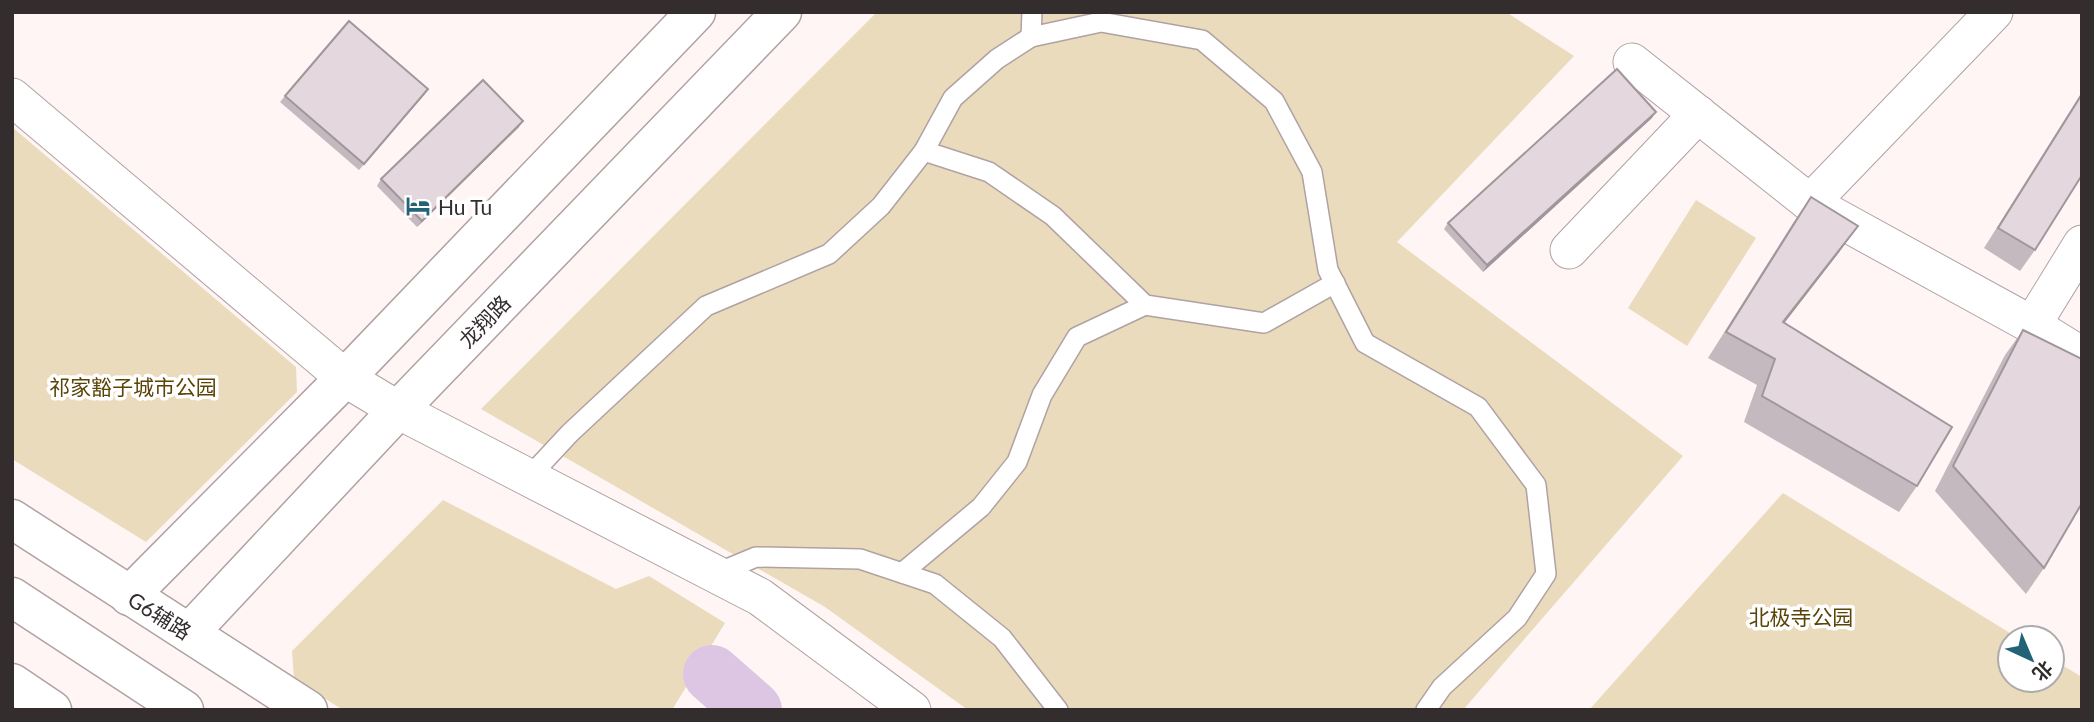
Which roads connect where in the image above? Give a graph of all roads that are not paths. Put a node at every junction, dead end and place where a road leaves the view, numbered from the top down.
1 (696, 12) edge
2 (782, 12) edge
3 (1032, 12) edge
4 (1994, 12) edge
5 (1031, 37) junction
6 (1632, 62) dead end
7 (12, 97) edge
8 (1698, 114) junction
9 (924, 151) junction
10 (1810, 203) junction
11 (2082, 244) edge
12 (1569, 250) dead end
13 (1335, 283) junction
14 (1145, 305) junction
15 (2032, 325) junction
16 (2082, 356) edge
17 (345, 377) junction
18 (398, 410) junction
19 (528, 477) junction
20 (12, 519) edge
21 (902, 573) junction
22 (715, 574) junction
23 (128, 596) junction
24 (12, 597) edge
25 (189, 633) junction
26 (12, 683) edge
27 (52, 710) edge
28 (184, 710) edge
29 (308, 710) edge
30 (912, 710) edge
31 (1058, 710) edge
32 (1426, 710) edge

1 - 17 main road
2 - 18 main road, 龙翔路
3 - 5 lane
4 - 10 street
5 - 9 lane
5 - 13 lane
6 - 8 street
7 - 17 street
8 - 10 street
8 - 12 street
9 - 14 lane
9 - 19 lane
10 - 15 street
11 - 15 street
13 - 14 lane
13 - 32 lane
14 - 21 lane
15 - 16 street
17 - 18 street
17 - 23 main road
18 - 19 street
18 - 25 main road, 龙翔路
19 - 22 street
20 - 23 main road, G6辅路
21 - 22 lane
21 - 31 lane
22 - 30 street
23 - 25 main road, G6辅路
24 - 28 main road
25 - 29 main road, G6辅路
26 - 27 main road

